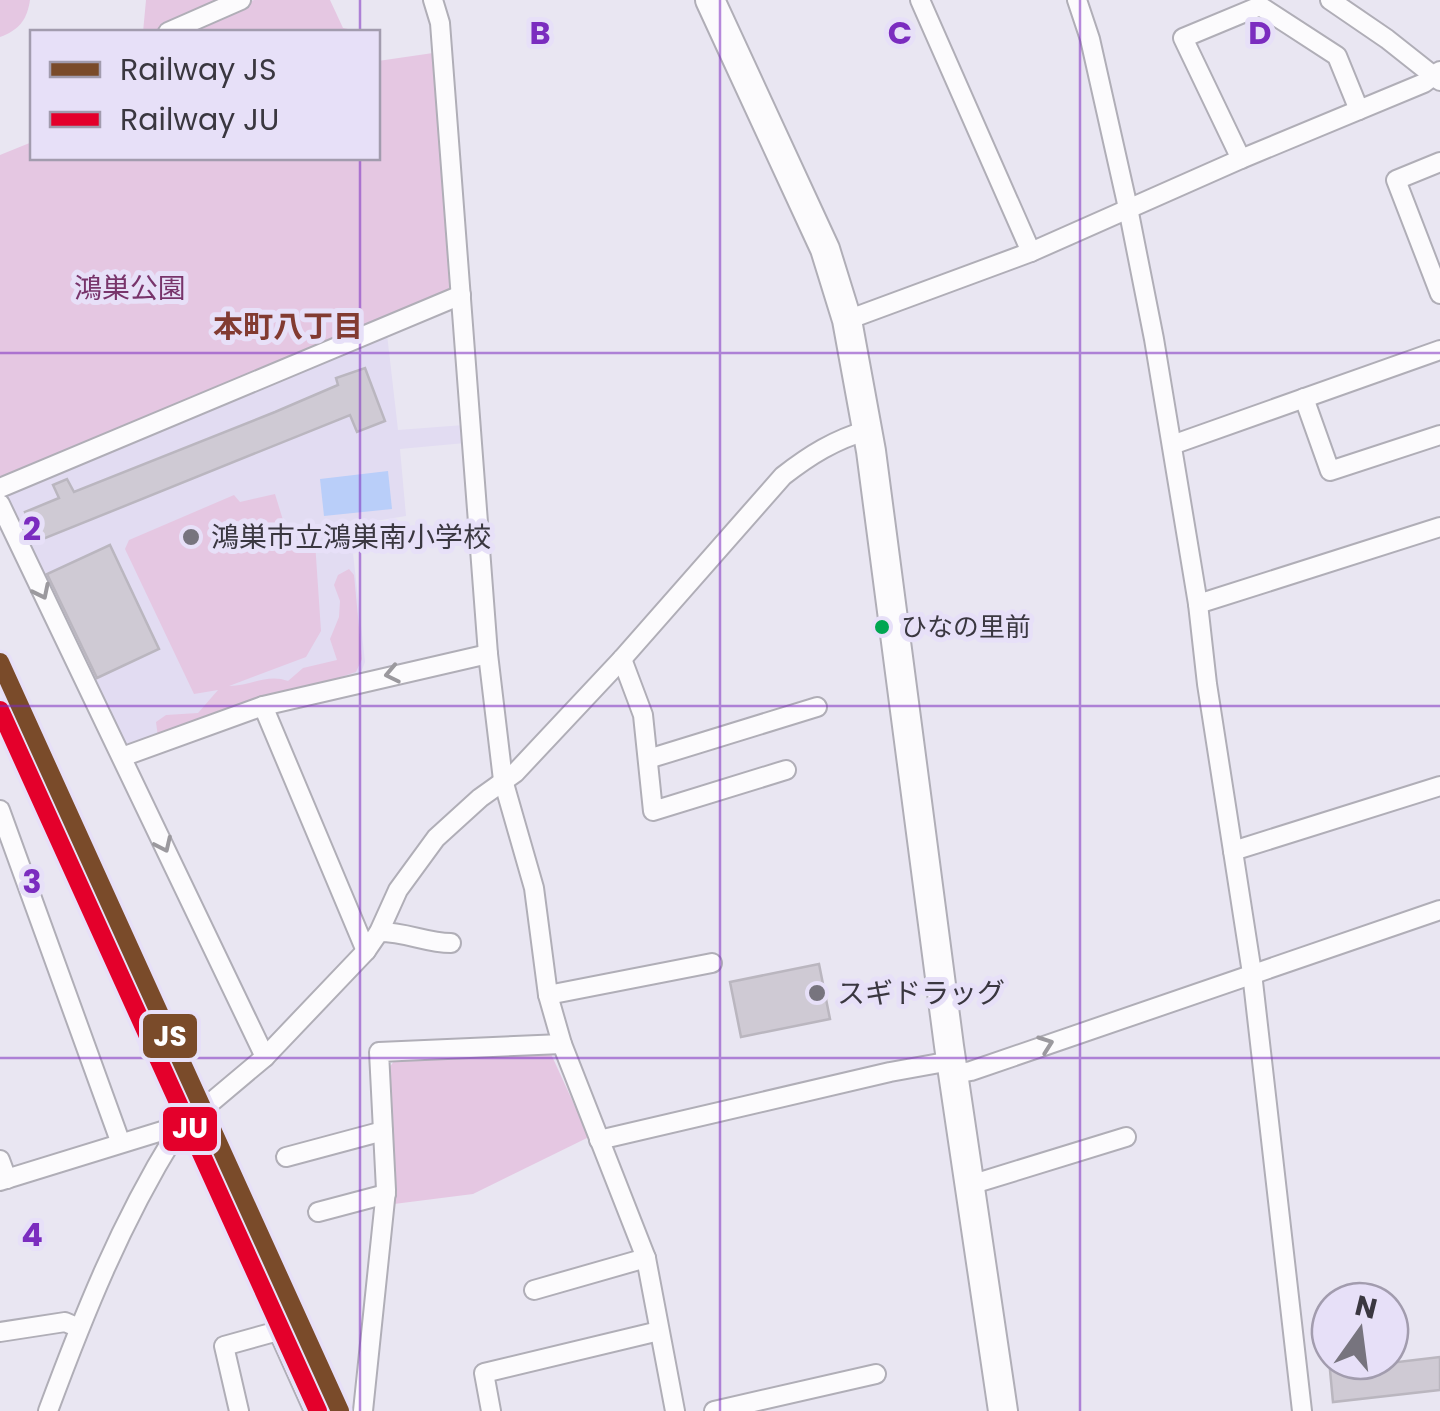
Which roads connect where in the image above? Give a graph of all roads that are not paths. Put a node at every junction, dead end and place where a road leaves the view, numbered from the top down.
1 (241, 0) edge
2 (433, 0) edge
3 (710, 0) edge
4 (920, 0) edge
5 (1077, 0) edge
6 (1330, 0) edge
7 (173, 30) edge
8 (1438, 76) edge
9 (1359, 110) junction
10 (1241, 159) junction
11 (1440, 162) edge
12 (1128, 208) junction
13 (1432, 247) edge
14 (1031, 252) junction
15 (1440, 294) edge
16 (461, 295) junction
17 (846, 320) junction
18 (1440, 350) edge
19 (1304, 398) junction
20 (868, 430) junction
21 (1440, 435) edge
22 (1172, 446) junction
23 (0, 488) edge
24 (0, 504) edge
25 (1440, 527) edge
26 (1198, 604) junction
27 (488, 654) junction
28 (622, 659) junction
29 (263, 706) junction
30 (817, 706) dead end
31 (122, 757) junction
32 (648, 759) junction
33 (786, 770) dead end
34 (503, 780) junction
35 (1440, 786) edge
36 (0, 810) edge
37 (1233, 851) junction
38 (1440, 910) edge
39 (378, 932) junction
40 (451, 943) dead end
41 (366, 951) junction
42 (712, 963) dead end
43 (1252, 973) junction
44 (548, 994) junction
45 (562, 1044) junction
46 (265, 1058) junction
47 (953, 1067) junction
48 (174, 1127) junction
49 (383, 1131) junction
50 (1126, 1137) dead end
51 (600, 1140) junction
52 (120, 1142) junction
53 (286, 1157) dead end
54 (0, 1160) edge
55 (3, 1180) edge
56 (970, 1184) junction
57 (386, 1194) junction
58 (318, 1212) dead end
59 (646, 1258) junction
60 (534, 1290) dead end
61 (78, 1328) junction
62 (658, 1331) junction
63 (0, 1332) edge
64 (876, 1374) dead end
65 (672, 1410) edge
66 (48, 1411) edge
67 (240, 1411) edge
68 (314, 1411) edge
69 (363, 1411) edge
70 (490, 1411) edge
71 (714, 1411) edge
72 (1003, 1411) edge
73 (1302, 1411) edge

1 - 7 street
2 - 16 street
3 - 17 main road
4 - 14 street
5 - 12 street
6 - 8 street
8 - 9 street
9 - 10 street
9 - 10 street
10 - 12 street
11 - 13 street
12 - 14 street
12 - 22 street
13 - 15 street
14 - 17 street
16 - 23 street
16 - 27 street
17 - 20 main road
18 - 19 street
19 - 21 street
19 - 22 street
20 - 28 street
20 - 47 main road
22 - 26 street
24 -> 31 street
25 - 26 street
26 - 37 street
27 -> 29 street
27 - 34 street
28 - 32 street
28 - 34 street
29 - 31 street
29 - 41 street
30 - 32 street
31 -> 46 street
32 - 33 street
34 - 39 street
34 - 44 street
35 - 37 street
36 - 52 street
37 - 43 street
38 - 43 street
39 - 40 street
39 - 41 street
41 - 46 street
42 - 44 street
47 -> 43 street
43 - 73 street
44 - 45 street
45 - 49 street
45 - 51 street
46 - 48 street
47 - 51 street
47 - 56 main road
48 - 52 street
48 - 61 street
49 - 53 street
49 - 57 street
50 - 56 street
51 - 59 street
52 - 55 street
54 - 55 street
56 - 72 main road
57 - 58 street
57 - 69 street
59 - 60 street
59 - 62 street
61 - 63 street
61 - 66 street
62 - 65 street
62 - 70 street
64 - 71 street
67 - 68 street

